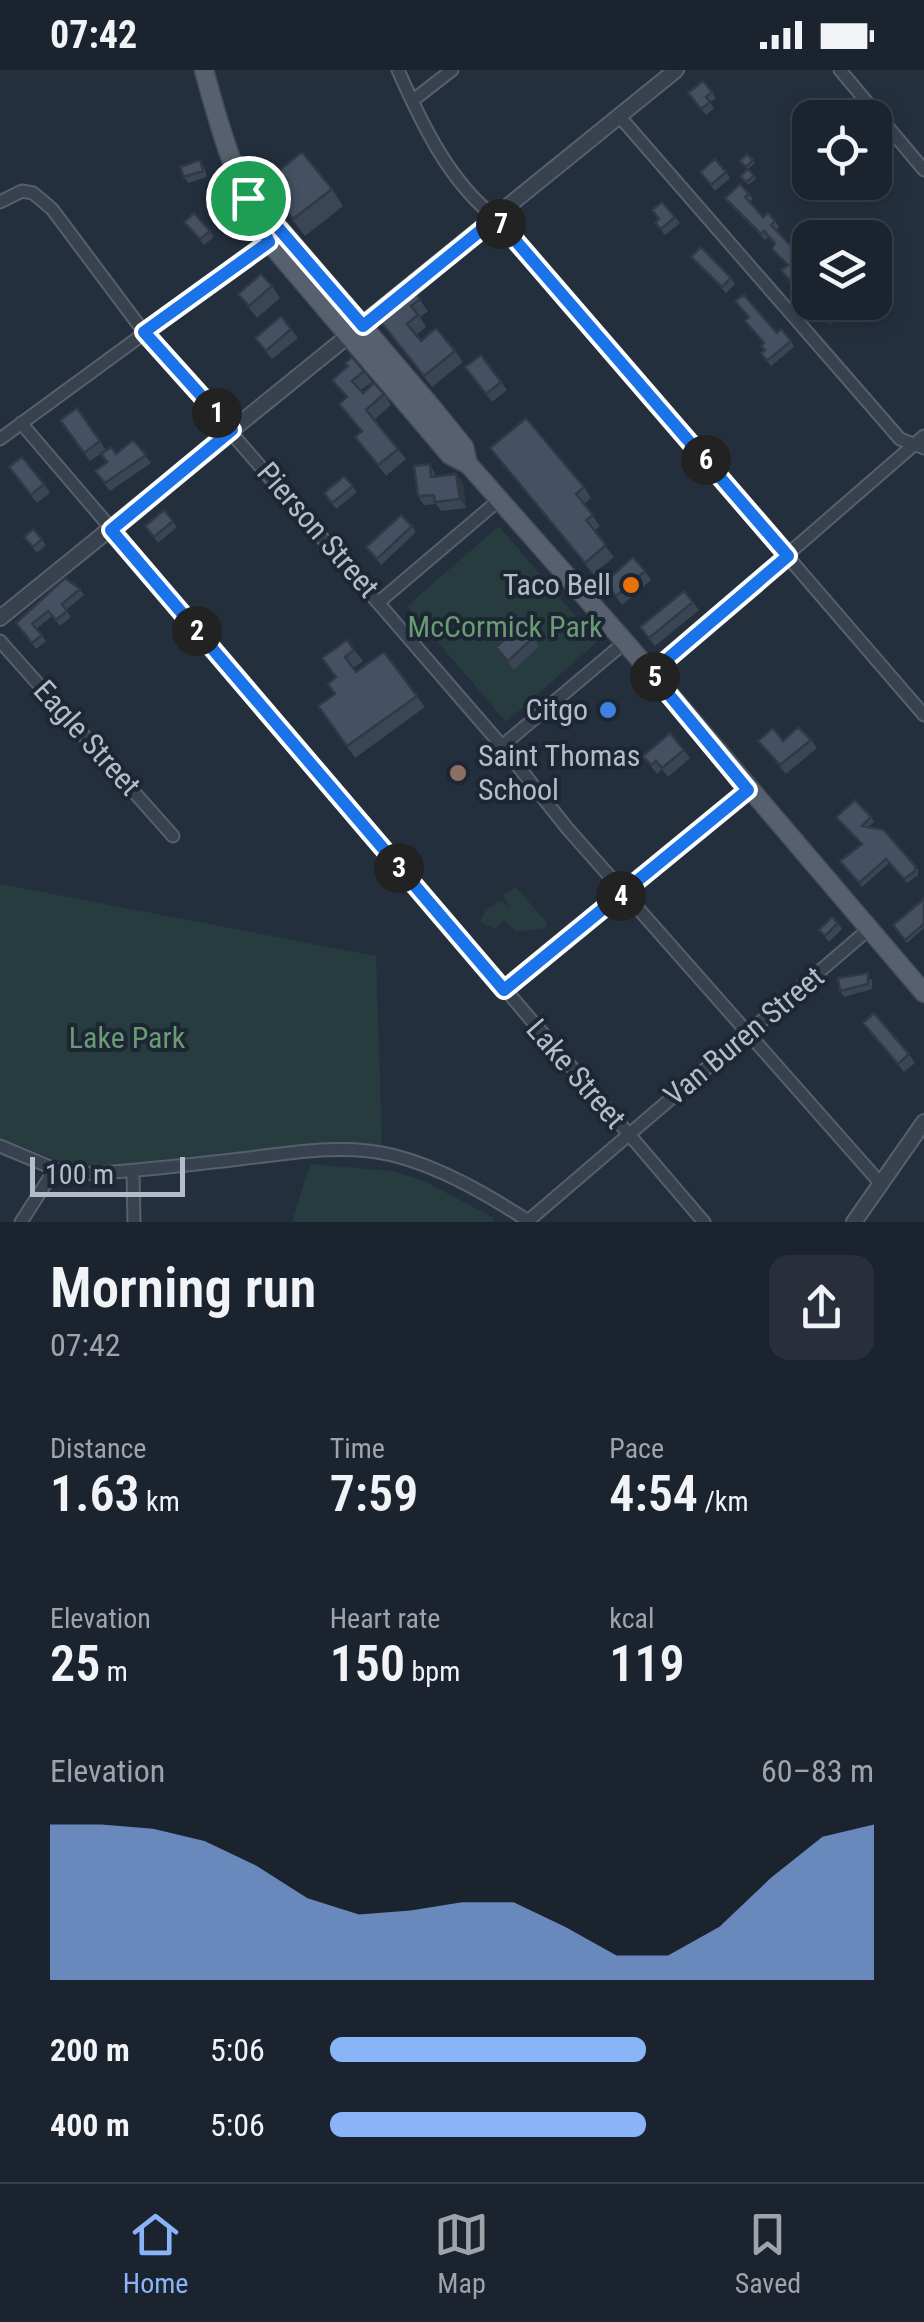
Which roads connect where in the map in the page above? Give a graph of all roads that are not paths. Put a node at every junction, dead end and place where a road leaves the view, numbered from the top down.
1 (204, 70) edge
2 (398, 70) edge
3 (452, 70) edge
4 (676, 70) edge
5 (840, 70) edge
6 (412, 101) junction
7 (620, 117) junction
8 (924, 170) edge
9 (0, 202) edge
10 (496, 218) junction
11 (276, 238) junction
12 (144, 332) junction
13 (356, 332) junction
14 (21, 423) junction
15 (232, 430) junction
16 (0, 439) edge
17 (921, 443) edge
18 (499, 500) junction
19 (111, 530) junction
20 (788, 556) junction
21 (380, 602) junction
22 (0, 618) edge
23 (0, 641) edge
24 (625, 642) junction
25 (651, 673) junction
26 (924, 715) edge
27 (502, 746) junction
28 (748, 790) junction
29 (173, 836) dead end
30 (624, 894) junction
31 (869, 929) junction
32 (504, 990) junction
33 (924, 993) edge
34 (750, 1034) junction
35 (924, 1122) edge
36 (627, 1134) junction
37 (0, 1146) edge
38 (55, 1169) junction
39 (133, 1171) junction
40 (882, 1185) junction
41 (21, 1222) edge
42 (134, 1222) edge
43 (529, 1222) edge
44 (704, 1222) edge
45 (854, 1222) edge

1 - 11 main road
2 - 6 street
3 - 6 street
4 - 7 street
5 - 8 street
6 - 10 street
7 - 10 street
7 - 17 street
9 - 12 street, Pierson Street
10 - 13 street
10 - 20 street
11 - 12 street
11 - 13 main road
12 - 14 street
12 - 15 street, Pierson Street
13 - 15 street
13 - 18 main road
14 - 16 street
14 - 19 street, Lake Street
15 - 19 street
15 - 21 street, Pierson Street
17 - 20 street
18 - 21 street
18 - 24 main road
19 - 22 street
19 - 32 street, Lake Street
20 - 25 street
20 - 26 street
21 - 27 street, Pierson Street
23 - 29 street, Eagle Street
24 - 25 main road
24 - 27 street
25 - 28 main road
27 - 30 street, Pierson Street
28 - 30 street
28 - 31 main road
30 - 32 street
30 - 34 street, Pierson Street
31 - 33 main road
31 - 34 street, Van Buren Street
32 - 36 street, Lake Street
34 - 36 street, Van Buren Street
34 - 40 street, Pierson Street
35 - 40 street
36 - 43 street, Van Buren Street
36 - 44 street, Lake Street
37 - 38 street
38 - 39 street
38 - 41 street
39 - 42 street
39 - 43 street
40 - 45 street

